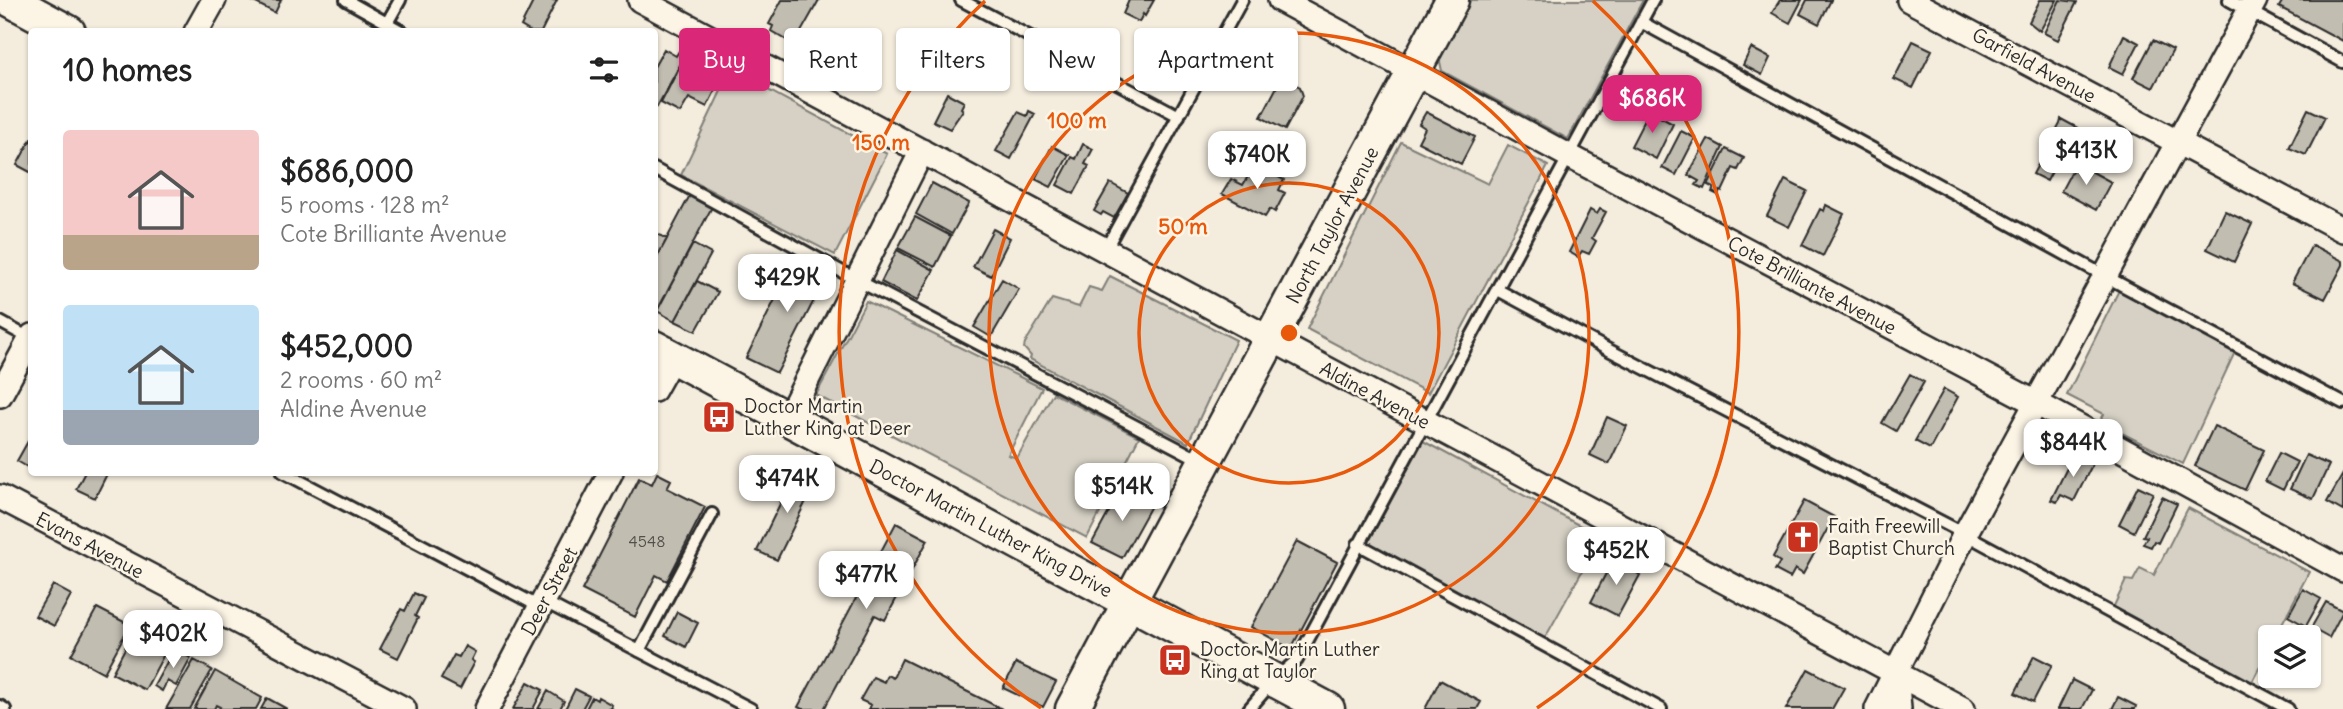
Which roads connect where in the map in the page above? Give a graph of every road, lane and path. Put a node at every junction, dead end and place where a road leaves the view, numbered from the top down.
1 (10, 0) edge
2 (214, 0) edge
3 (346, 0) edge
4 (400, 0) edge
5 (640, 0) edge
6 (961, 0) edge
7 (1242, 0) edge
8 (1280, 0) edge
9 (1452, 0) edge
10 (1653, 0) edge
11 (1909, 0) edge
12 (2229, 0) edge
13 (2252, 6) edge
14 (1641, 22) junction
15 (387, 23) junction
16 (62, 28) edge
17 (198, 28) edge
18 (396, 28) edge
19 (2343, 62) edge
20 (1414, 72) junction
21 (1178, 116) junction
22 (2178, 141) junction
23 (922, 151) junction
24 (1569, 156) junction
25 (658, 171) edge
26 (2343, 230) edge
27 (1105, 250) junction
28 (2105, 276) junction
29 (857, 280) junction
30 (1498, 289) junction
31 (0, 322) edge
32 (28, 336) edge
33 (1270, 340) junction
34 (28, 344) edge
35 (664, 351) edge
36 (658, 374) edge
37 (0, 395) edge
38 (2036, 403) junction
39 (2343, 403) edge
40 (788, 418) junction
41 (1427, 422) junction
42 (1205, 462) junction
43 (291, 476) edge
44 (609, 476) edge
45 (0, 497) edge
46 (712, 514) dead end
47 (1965, 534) junction
48 (1358, 544) junction
49 (2343, 570) edge
50 (1129, 603) junction
51 (541, 604) junction
52 (639, 651) junction
53 (1896, 673) junction
54 (1274, 680) junction
55 (0, 706) edge
56 (5, 709) edge
57 (404, 709) edge
58 (487, 709) edge
59 (751, 709) edge
60 (1072, 709) edge
61 (1250, 709) edge
62 (1328, 709) edge
63 (1661, 709) edge
64 (1877, 709) edge
65 (1899, 709) edge
66 (1963, 709) edge
67 (2288, 709) edge

1 - 16 main road
2 - 17 street
3 - 15 lane
4 - 15 lane
5 - 23 street, Aldine Avenue
6 - 21 lane
7 - 21 lane
8 - 20 street, Cote Brilliante Avenue
9 - 20 main road, North Taylor Avenue
10 - 14 lane
11 - 22 street, Garfield Avenue
12 - 13 lane
13 - 19 lane
13 - 22 street
14 - 24 lane
14 - 28 lane
15 - 18 lane
20 - 24 street, Cote Brilliante Avenue
20 - 33 main road, North Taylor Avenue
21 - 27 lane
22 - 26 street, Garfield Avenue
22 - 28 street
23 - 27 street, Aldine Avenue
23 - 29 street
24 - 30 lane
24 - 38 street, Cote Brilliante Avenue
25 - 29 lane
27 - 33 street, Aldine Avenue
28 - 38 street
28 - 39 lane
29 - 40 street
29 - 42 lane
30 - 41 lane
30 - 47 lane
31 - 32 lane
33 - 41 street, Aldine Avenue
33 - 42 main road, North Taylor Avenue
34 - 37 street
35 - 36 street
35 - 40 main road, Doctor Martin Luther King Drive
38 - 47 street
38 - 49 street, Cote Brilliante Avenue
40 - 50 main road, Doctor Martin Luther King Drive
41 - 48 lane
41 - 53 street, Aldine Avenue
42 - 50 main road, North Taylor Avenue
43 - 51 lane
44 - 51 street, Deer Street
45 - 57 street, Evans Avenue
46 - 52 lane
47 - 53 street
47 - 67 lane
48 - 54 lane
48 - 63 lane
50 - 54 main road, Doctor Martin Luther King Drive
50 - 60 main road, North Taylor Avenue
51 - 52 lane
51 - 58 street, Deer Street
52 - 59 lane
53 - 64 street
53 - 65 street
53 - 66 street, Aldine Avenue
54 - 61 lane
54 - 62 main road, Doctor Martin Luther King Drive
55 - 56 lane

